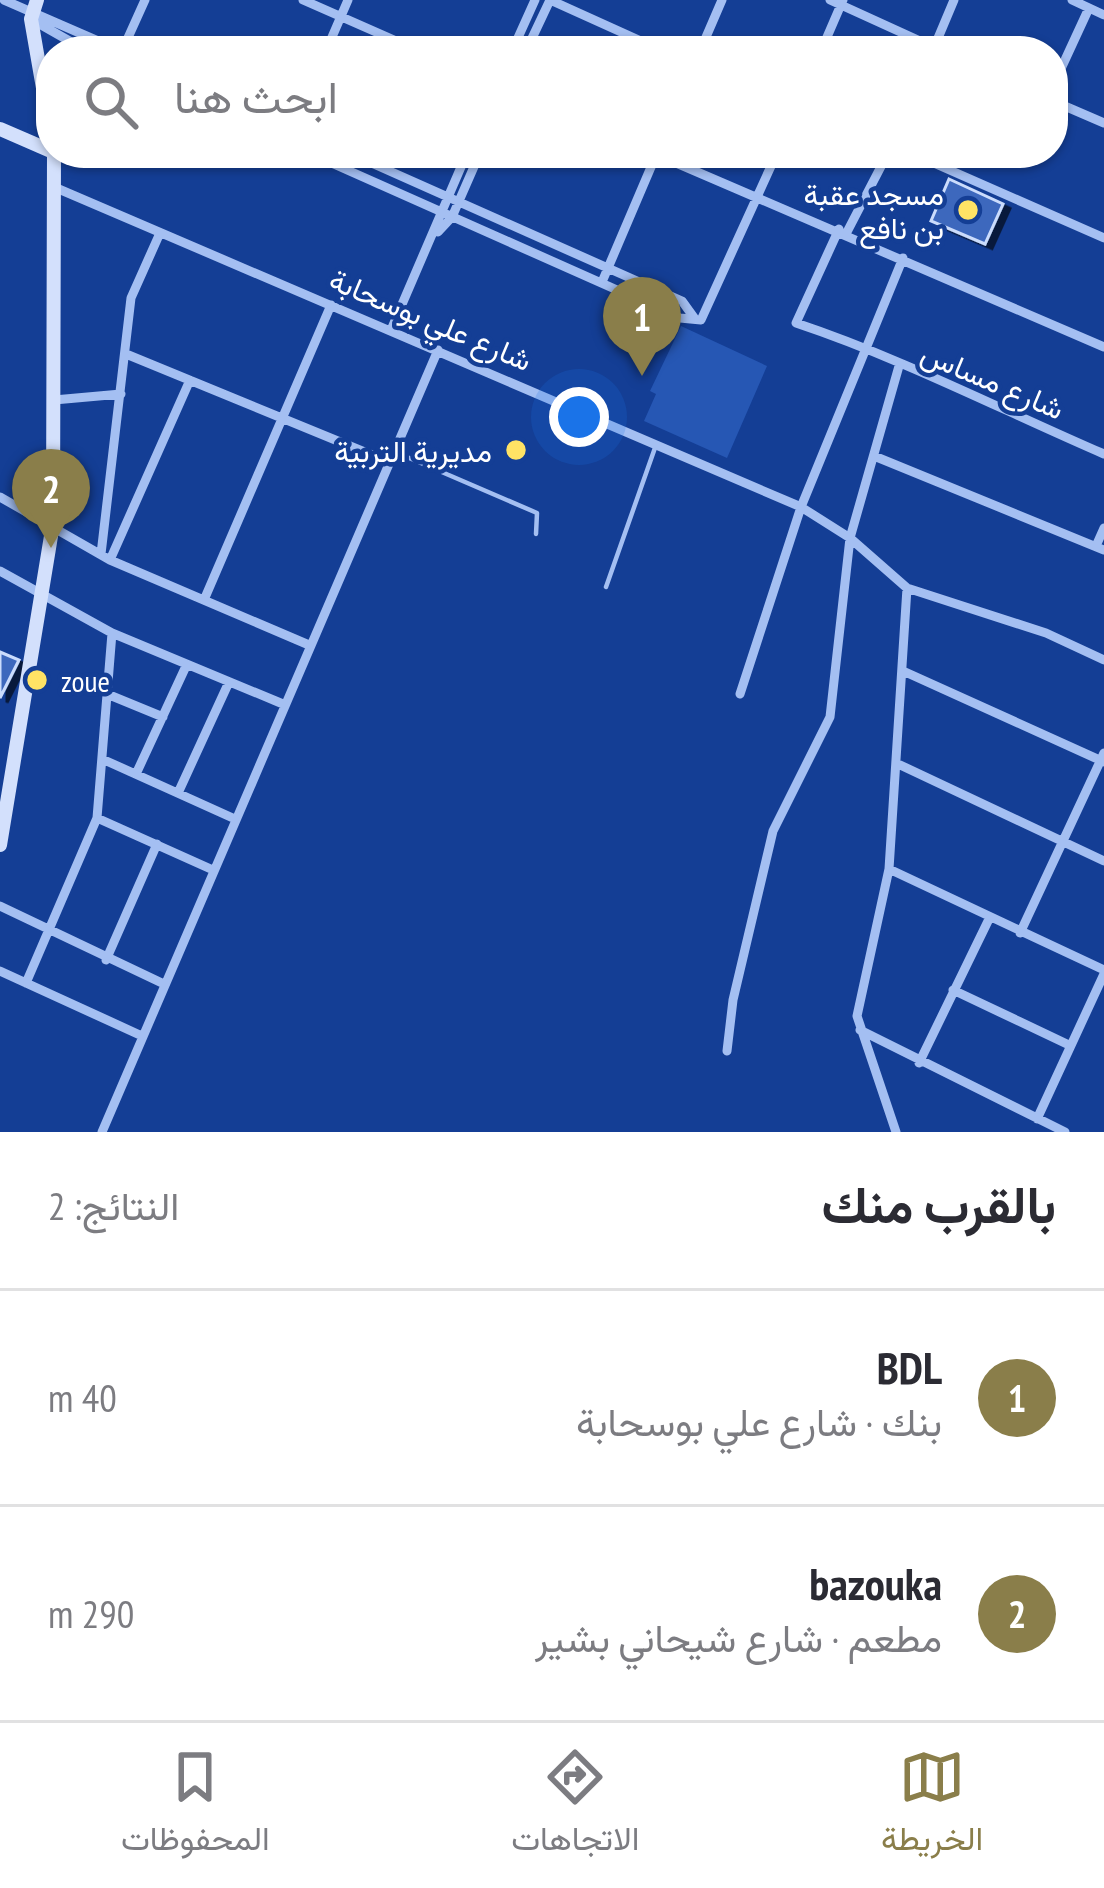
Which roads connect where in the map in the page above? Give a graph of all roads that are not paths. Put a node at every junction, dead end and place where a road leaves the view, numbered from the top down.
1 (145, 0) edge
2 (303, 0) edge
3 (348, 0) edge
4 (535, 0) edge
5 (550, 0) edge
6 (722, 0) edge
7 (954, 0) edge
8 (1072, 0) edge
9 (9, 2) edge
10 (838, 2) edge
11 (1089, 8) junction
12 (33, 10) edge
13 (1104, 15) edge
14 (341, 16) junction
15 (67, 36) edge
16 (89, 36) edge
17 (128, 36) edge
18 (332, 36) edge
19 (386, 36) edge
20 (519, 36) edge
21 (533, 36) edge
22 (630, 36) edge
23 (706, 36) edge
24 (826, 36) edge
25 (907, 36) edge
26 (941, 36) edge
27 (1068, 54) edge
28 (1068, 107) edge
29 (1104, 123) edge
30 (0, 129) edge
31 (36, 145) edge
32 (53, 168) edge
33 (345, 168) edge
34 (384, 168) edge
35 (460, 168) edge
36 (474, 168) edge
37 (650, 168) edge
38 (691, 168) edge
39 (771, 168) edge
40 (879, 168) edge
41 (945, 168) edge
42 (54, 187) junction
43 (448, 195) junction
44 (760, 196) junction
45 (460, 201) junction
46 (441, 212) junction
47 (452, 218) junction
48 (843, 231) junction
49 (437, 232) junction
50 (160, 233) junction
51 (1104, 238) edge
52 (903, 258) junction
53 (608, 267) junction
54 (602, 282) junction
55 (331, 305) junction
56 (700, 319) junction
57 (392, 330) junction
58 (866, 346) junction
59 (1104, 347) edge
60 (438, 350) junction
61 (126, 354) junction
62 (898, 366) junction
63 (190, 380) junction
64 (121, 394) junction
65 (54, 400) junction
66 (280, 416) junction
67 (656, 444) junction
68 (1104, 454) edge
69 (391, 456) junction
70 (874, 456) junction
71 (0, 496) edge
72 (801, 507) junction
73 (53, 524) junction
74 (1104, 528) edge
75 (536, 534) dead end
76 (850, 538) junction
77 (1100, 548) edge
78 (105, 557) junction
79 (0, 571) edge
80 (606, 587) dead end
81 (907, 589) junction
82 (44, 590) junction
83 (204, 600) junction
84 (112, 633) junction
85 (309, 645) junction
86 (1104, 660) edge
87 (187, 664) junction
88 (903, 670) junction
89 (229, 682) junction
90 (107, 694) junction
91 (740, 694) dead end
92 (284, 704) junction
93 (163, 717) junction
94 (1103, 758) edge
95 (102, 759) junction
96 (898, 764) junction
97 (136, 774) junction
98 (178, 793) junction
99 (97, 818) junction
100 (235, 819) junction
101 (1063, 841) junction
102 (0, 844) edge
103 (157, 844) junction
104 (1104, 861) edge
105 (889, 869) junction
106 (213, 870) junction
107 (0, 906) edge
108 (989, 919) junction
109 (49, 932) junction
110 (1020, 933) junction
111 (106, 960) junction
112 (0, 970) edge
113 (1104, 972) edge
114 (26, 983) junction
115 (164, 985) junction
116 (953, 990) junction
117 (860, 1030) junction
118 (142, 1036) junction
119 (1069, 1045) junction
120 (728, 1051) dead end
121 (919, 1063) junction
122 (1037, 1119) junction
123 (103, 1132) edge
124 (896, 1132) edge
125 (1065, 1132) edge

1 - 17 street
2 - 14 street
3 - 14 street
4 - 20 street
5 - 21 street
5 - 22 street
6 - 23 street
7 - 26 street
8 - 11 street
9 - 12 street
10 - 24 street
10 - 25 street
11 - 13 street
11 - 27 street
12 - 15 street
12 - 16 street
14 - 18 street
14 - 19 street
28 - 29 street
30 - 31 main road
32 - 42 main road
33 - 46 street
34 - 43 street
35 - 43 street
36 - 45 street
37 - 53 street
38 - 44 street
39 - 44 street
40 - 48 street
41 - 51 street
42 - 50 street, شارع علي بوسحابة
42 - 65 main road
43 - 45 street
43 - 46 street
44 - 48 street
44 - 56 street
45 - 47 street
45 - 53 street
46 - 47 street
46 - 49 street
47 - 49 street
47 - 54 street
48 - 52 street
48 - 58 street, شارع مساس
49 - 57 street
50 - 55 street, شارع علي بوسحابة
50 - 61 street
52 - 58 street
52 - 59 street
53 - 54 street
53 - 56 street
54 - 56 street
55 - 57 street, شارع علي بوسحابة
55 - 66 street
57 - 60 street, شارع علي بوسحابة
58 - 62 street, شارع مساس
58 - 72 street
60 - 67 street, شارع علي بوسحابة
60 - 69 street
61 - 63 street
61 - 64 street
62 - 68 street, شارع مساس
62 - 70 street
63 - 66 street
63 - 78 street
64 - 65 street
64 - 78 street
65 - 73 main road
66 - 69 street
66 - 83 street
67 - 72 street, شارع علي بوسحابة
67 - 80 lane
69 - 75 lane
69 - 85 street
70 - 76 street
70 - 77 street
71 - 73 street
72 - 76 street, شارع علي بوسحابة
72 - 91 street
73 - 78 street
73 - 82 main road
74 - 77 street
76 - 81 street, شارع علي بوسحابة
76 - 120 street
78 - 83 street
79 - 82 street
81 - 86 street, شارع علي بوسحابة
81 - 88 street
82 - 84 street
82 - 102 main road
83 - 85 street
84 - 87 street
84 - 90 street
85 - 92 street
87 - 89 street
87 - 93 street
88 - 94 street
88 - 96 street
89 - 92 street
89 - 98 street
90 - 93 street
90 - 95 street
92 - 100 street
93 - 97 street
94 - 101 street
95 - 97 street
95 - 99 street
96 - 101 street
96 - 105 street
97 - 98 street
98 - 100 street
99 - 103 street
99 - 109 street
100 - 106 street
101 - 104 street
101 - 110 street
103 - 106 street
103 - 111 street
105 - 108 street
105 - 117 street
106 - 115 street
107 - 109 street
108 - 110 street
108 - 116 street
109 - 111 street
109 - 114 street
110 - 113 street
111 - 115 street
112 - 114 street
113 - 119 street
114 - 118 street
115 - 118 street
116 - 119 street
116 - 121 street
117 - 121 street
117 - 124 street
118 - 123 street
119 - 122 street
121 - 122 street
122 - 125 street

